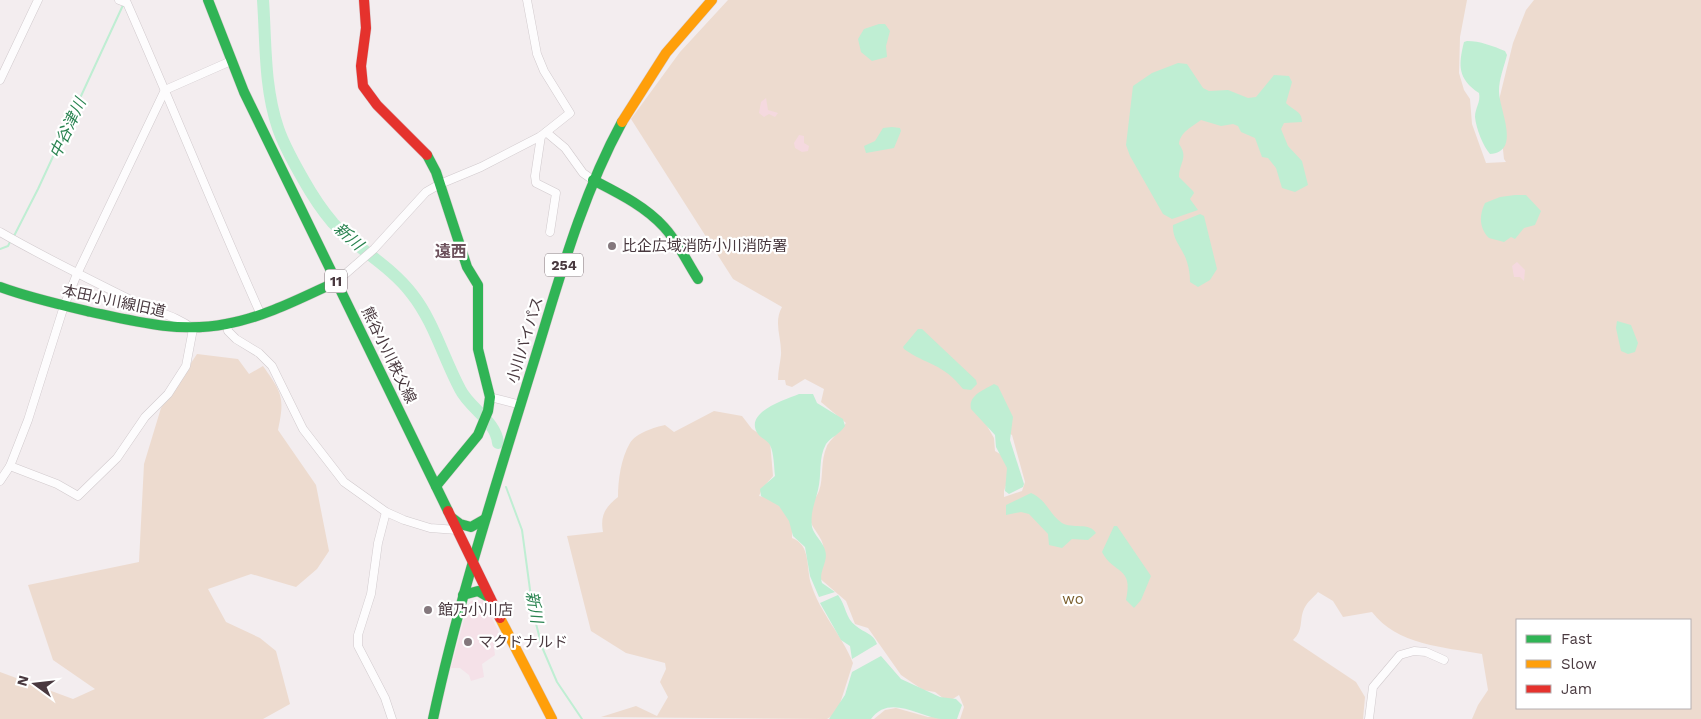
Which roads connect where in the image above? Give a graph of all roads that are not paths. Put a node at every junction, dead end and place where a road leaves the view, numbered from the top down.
1 (38, 0) edge
2 (120, 0) edge
3 (208, 0) edge
4 (364, 0) edge
5 (527, 0) edge
6 (712, 0) edge
7 (231, 61) junction
8 (0, 80) edge
9 (165, 90) junction
10 (544, 134) junction
11 (593, 180) junction
12 (440, 184) junction
13 (0, 232) edge
14 (550, 232) dead end
15 (77, 274) junction
16 (698, 279) dead end
17 (336, 282) junction
18 (0, 287) edge
19 (64, 306) junction
20 (262, 315) junction
21 (227, 324) junction
22 (193, 329) junction
23 (490, 397) junction
24 (521, 405) junction
25 (10, 466) junction
26 (0, 481) edge
27 (436, 486) junction
28 (386, 512) junction
29 (451, 517) junction
30 (485, 519) junction
31 (457, 530) junction
32 (473, 559) junction
33 (463, 595) junction
34 (490, 598) junction
35 (1444, 660) dead end
36 (392, 719) edge
37 (433, 719) edge
38 (552, 719) edge
39 (1369, 719) edge

1 - 8 street
2 - 9 street
3 - 7 main road, 熊谷小川秩父線 / 11
4 - 12 main road
5 - 10 street
6 - 11 main road, 小川バイパス / 254
7 - 9 street
7 - 17 main road, 熊谷小川秩父線 / 11
9 - 15 street
9 - 20 street
10 - 11 street
10 - 12 street
10 - 14 street
11 - 16 main road
11 - 24 main road, 小川バイパス / 254
12 - 17 street
12 - 23 main road
13 - 15 street
15 - 19 street
15 - 22 street
17 - 20 main road, 本田小川線旧道
17 - 27 main road, 熊谷小川秩父線 / 11
18 - 19 main road, 本田小川線旧道
19 - 22 main road, 本田小川線旧道
19 - 25 street
20 - 21 main road, 本田小川線旧道
21 - 22 main road, 本田小川線旧道
21 - 28 street
22 - 25 street
23 - 24 street
23 - 27 main road
24 - 30 main road, 小川バイパス / 254
25 - 26 street
27 - 29 main road, 熊谷小川秩父線 / 11
28 - 31 street
28 - 36 street
29 - 30 main road
29 - 31 main road, 熊谷小川秩父線 / 11
30 - 32 main road, 小川バイパス / 254
31 - 32 main road, 熊谷小川秩父線 / 11
32 - 33 main road, 小川バイパス / 254
32 - 34 main road, 熊谷小川秩父線 / 11
33 - 34 main road
33 - 37 main road, 小川バイパス / 254
34 - 38 main road, 熊谷小川秩父線 / 11
35 - 39 street

